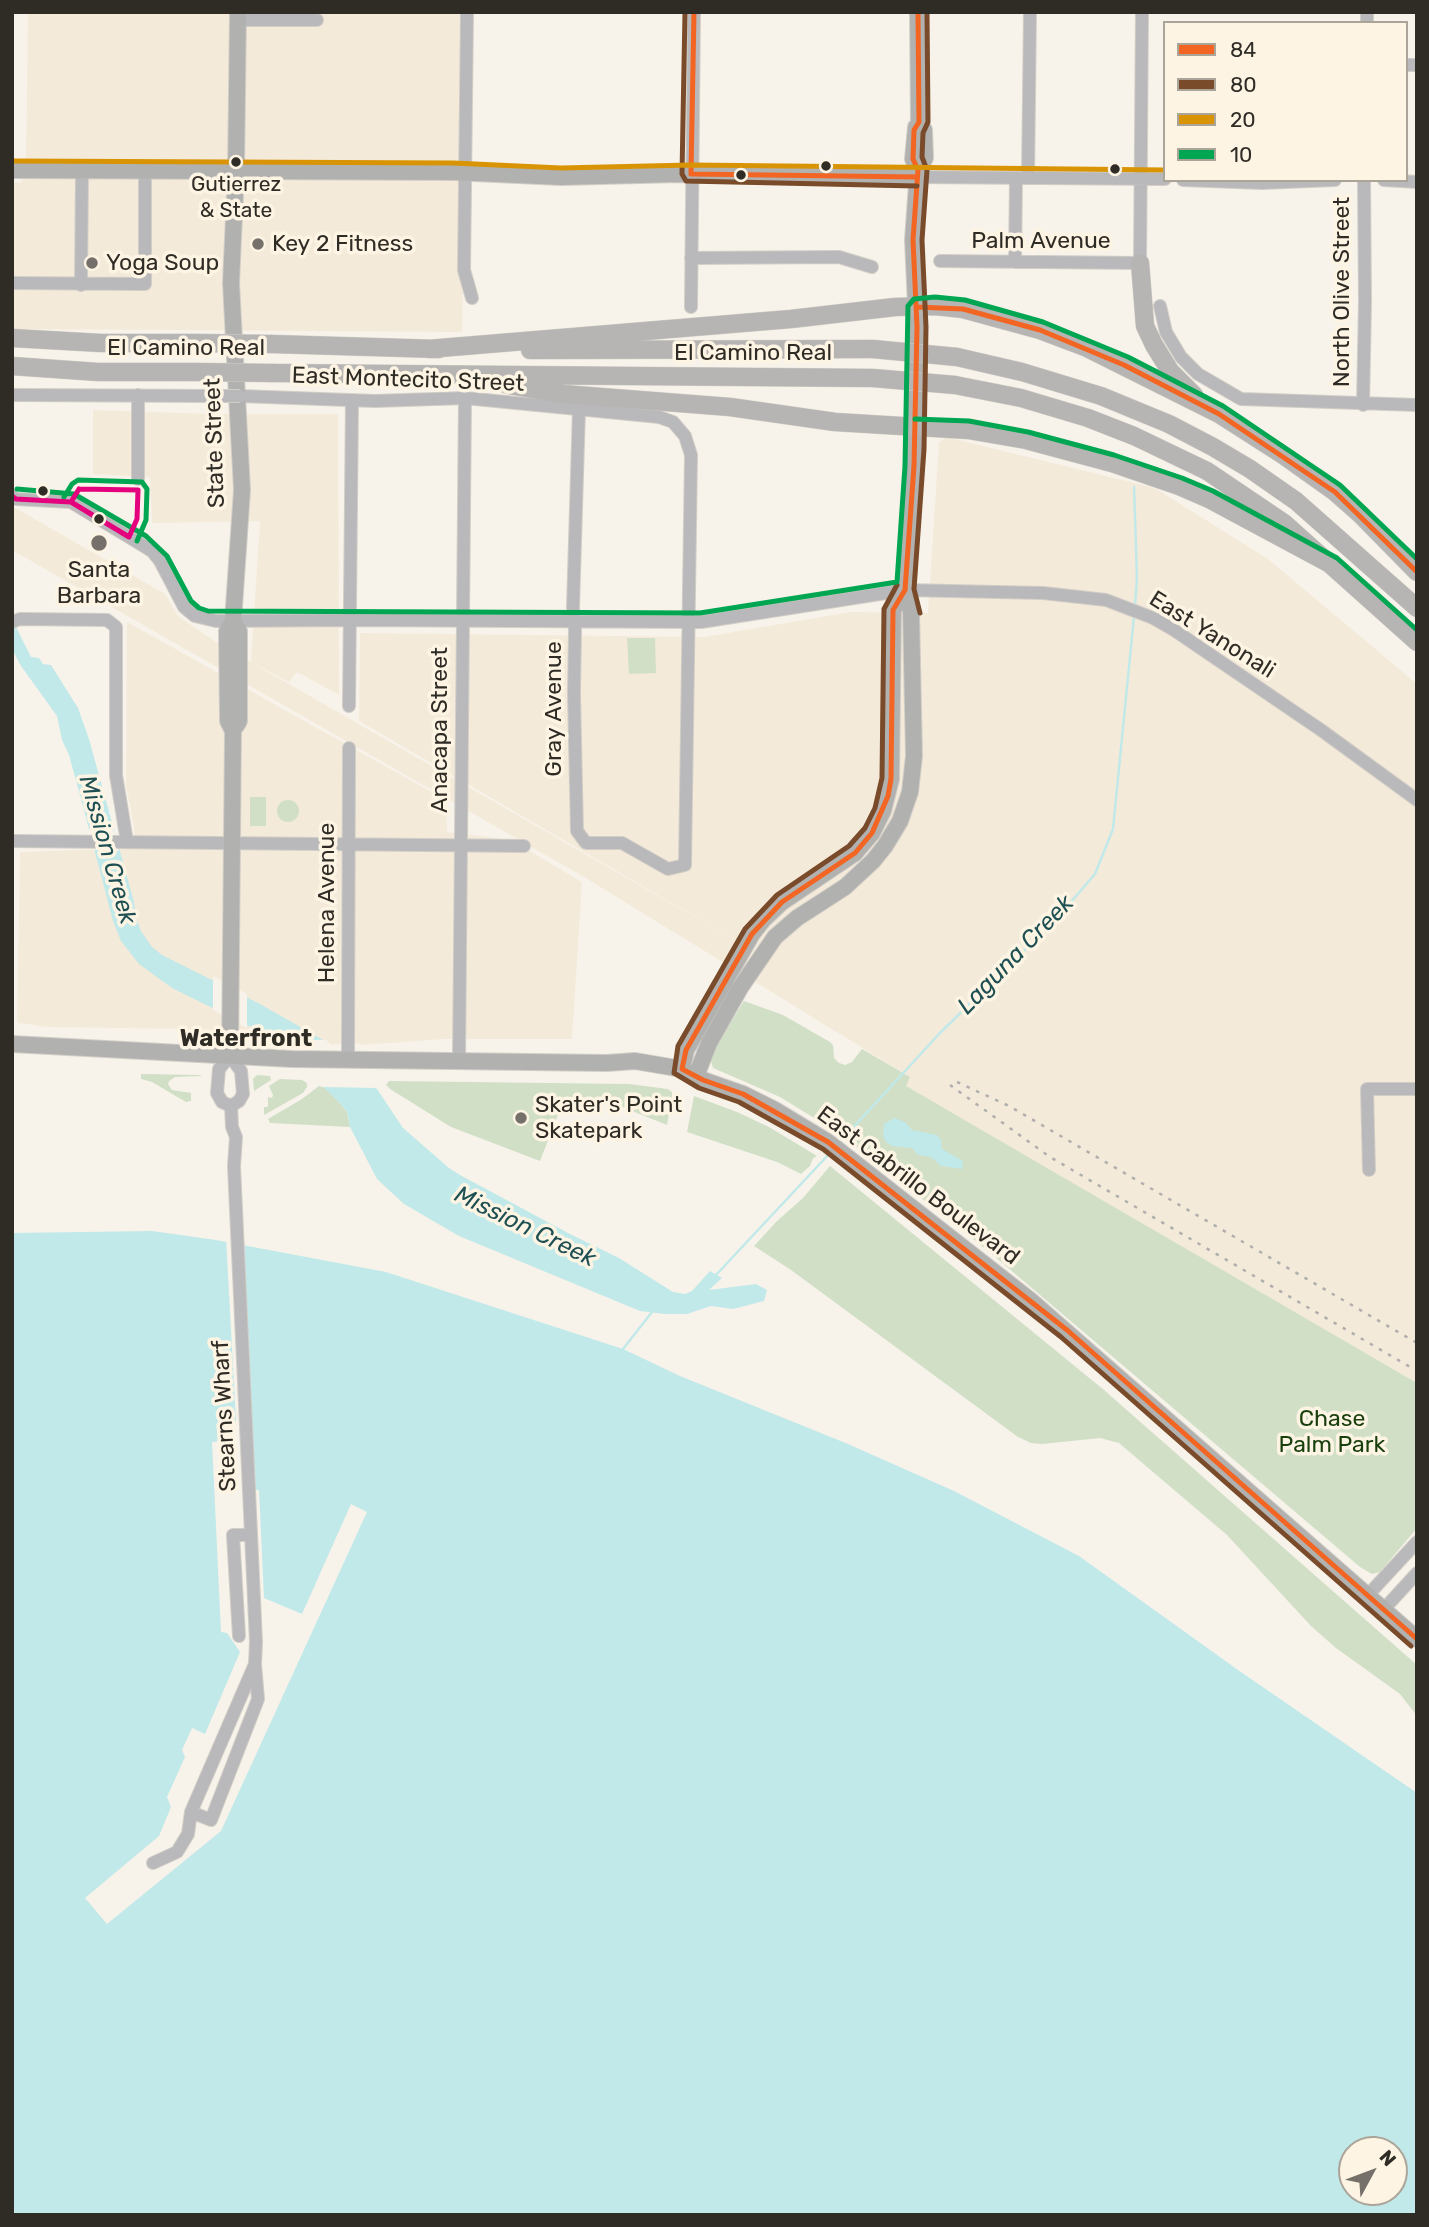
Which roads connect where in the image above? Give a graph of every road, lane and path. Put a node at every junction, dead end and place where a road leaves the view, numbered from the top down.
1 (467, 12) edge
2 (694, 12) edge
3 (918, 12) edge
4 (1030, 12) edge
5 (1142, 12) edge
6 (238, 16) edge
7 (317, 20) dead end
8 (12, 170) edge
9 (82, 171) junction
10 (145, 172) junction
11 (236, 172) junction
12 (466, 173) junction
13 (691, 174) junction
14 (918, 174) junction
15 (1022, 178) junction
16 (1140, 178) junction
17 (1163, 179) edge
18 (1236, 182) edge
19 (1286, 182) edge
20 (1364, 182) edge
21 (691, 258) junction
22 (940, 261) dead end
23 (1016, 262) junction
24 (1140, 263) junction
25 (872, 267) dead end
26 (12, 284) edge
27 (81, 285) junction
28 (472, 298) dead end
29 (1160, 306) dead end
30 (691, 307) dead end
31 (917, 307) junction
32 (12, 338) edge
33 (428, 349) junction
34 (12, 366) edge
35 (484, 377) junction
36 (12, 395) edge
37 (138, 395) junction
38 (465, 398) junction
39 (352, 400) junction
40 (1363, 405) junction
41 (1417, 405) edge
42 (579, 409) junction
43 (1219, 414) junction
44 (915, 428) junction
45 (138, 479) dead end
46 (12, 496) edge
47 (1332, 565) junction
48 (1417, 572) edge
49 (905, 590) junction
50 (1417, 608) edge
51 (350, 620) junction
52 (14, 621) edge
53 (233, 621) junction
54 (462, 621) junction
55 (574, 622) junction
56 (689, 622) junction
57 (1417, 642) edge
58 (349, 706) dead end
59 (349, 748) dead end
60 (1417, 800) edge
61 (12, 841) edge
62 (122, 841) junction
63 (232, 843) junction
64 (348, 844) junction
65 (524, 846) dead end
66 (461, 847) junction
67 (12, 1044) edge
68 (230, 1056) junction
69 (347, 1059) junction
70 (459, 1062) junction
71 (689, 1072) junction
72 (1417, 1089) edge
73 (231, 1106) junction
74 (1369, 1170) dead end
75 (251, 1535) junction
76 (1417, 1542) edge
77 (1417, 1573) edge
78 (1368, 1595) junction
79 (1384, 1609) junction
80 (239, 1636) dead end
81 (1417, 1639) edge
82 (255, 1664) junction
83 (191, 1812) junction
84 (153, 1863) dead end

1 - 12 street
2 - 13 street
3 - 14 main road
4 - 15 street
5 - 16 street
6 - 7 street
6 - 11 main road, State Street
8 - 9 main road
9 - 10 main road
9 - 27 street
10 - 11 main road
10 - 27 street
11 - 12 main road
11 - 53 main road, State Street
12 - 13 main road
12 - 28 street
13 - 14 main road
13 - 21 street
14 - 15 street
14 - 31 main road
15 - 16 street
15 - 23 street
16 - 17 street
16 - 24 street
18 - 19 street
20 - 40 street, North Olive Street
21 - 25 street
21 - 30 street
22 - 23 street, Palm Avenue
23 - 24 street, Palm Avenue
24 - 43 highway
26 - 27 street
29 - 40 street
31 - 33 highway
31 - 43 highway
31 - 44 main road
32 - 33 highway, El Camino Real, bridge
33 - 50 highway, El Camino Real, bridge
34 - 35 highway, El Camino Real, bridge
35 - 44 highway
35 - 47 highway, El Camino Real, bridge
36 - 37 street, East Montecito Street
37 - 39 street, East Montecito Street, bridge
37 - 45 street
38 - 39 street, East Montecito Street
38 - 42 street, East Montecito Street
38 - 54 street, Anacapa Street
39 - 51 street
40 - 41 street
42 - 55 street, Gray Avenue
42 - 56 street, East Montecito Street
43 - 48 highway
44 - 47 highway
44 - 49 main road
46 - 53 street, East Yanonali
47 - 57 highway, El Camino Real
49 - 56 street, East Yanonali
49 - 60 street, East Yanonali
49 - 71 main road
51 - 53 street, East Yanonali
51 - 54 street, East Yanonali
51 - 58 street
52 - 62 street
53 - 63 main road, State Street
54 - 55 street, East Yanonali
54 - 66 street, Anacapa Street
55 - 56 street, East Yanonali
55 - 56 street, Gray Avenue
59 - 64 street, Helena Avenue
61 - 62 street
62 - 63 street
63 - 64 street
63 - 68 main road, State Street
64 - 66 street
64 - 69 street, Helena Avenue
65 - 66 street
66 - 70 street, Anacapa Street
67 - 68 main road, East Cabrillo Boulevard
68 - 69 main road, East Cabrillo Boulevard
68 - 73 street, Stearns Wharf
68 - 73 street, Stearns Wharf
69 - 70 main road, East Cabrillo Boulevard
70 - 71 main road, East Cabrillo Boulevard
71 - 78 main road, East Cabrillo Boulevard
72 - 74 street
73 - 75 street, Stearns Wharf
75 - 80 street
75 - 82 street, Stearns Wharf
76 - 78 street
77 - 79 street
78 - 79 main road, East Cabrillo Boulevard
79 - 81 main road, East Cabrillo Boulevard
82 - 83 street, Stearns Wharf
82 - 83 street, Stearns Wharf
83 - 84 street, Stearns Wharf

